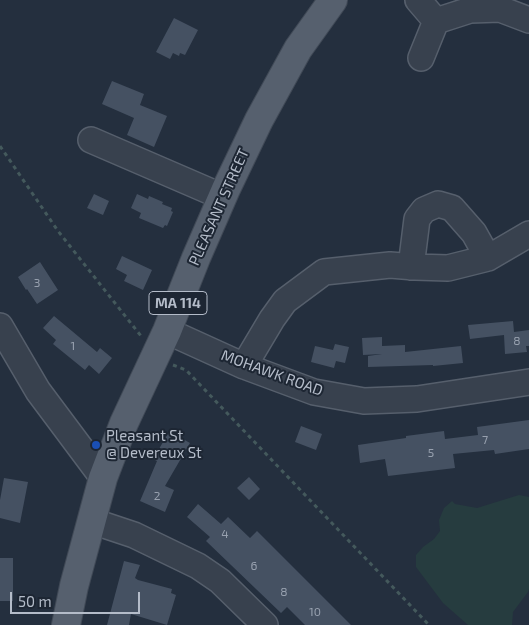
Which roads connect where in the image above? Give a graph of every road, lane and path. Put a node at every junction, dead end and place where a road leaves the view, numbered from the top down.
1 (333, 0) edge
2 (418, 0) edge
3 (529, 20) edge
4 (436, 21) junction
5 (421, 58) dead end
6 (91, 140) dead end
7 (0, 146) edge
8 (222, 197) junction
9 (529, 234) edge
10 (488, 258) junction
11 (411, 267) junction
12 (0, 326) edge
13 (162, 340) junction
14 (244, 366) junction
15 (529, 382) edge
16 (103, 478) junction
17 (92, 521) junction
18 (66, 625) edge
19 (265, 625) edge
20 (429, 625) edge

1 - 8 main road, PLEASANT STREET / MA 114
2 - 4 street
3 - 4 street
4 - 5 street
6 - 8 street
7 - 13 path
8 - 13 main road, PLEASANT STREET / MA 114
9 - 10 street
10 - 11 street
10 - 11 street
11 - 14 street
12 - 16 street
13 - 14 street, MOHAWK ROAD
13 - 16 main road, PLEASANT STREET / MA 114
13 - 20 path
14 - 15 street, MOHAWK ROAD
16 - 17 main road, PLEASANT STREET / MA 114
17 - 18 main road, PLEASANT STREET / MA 114
17 - 19 street

